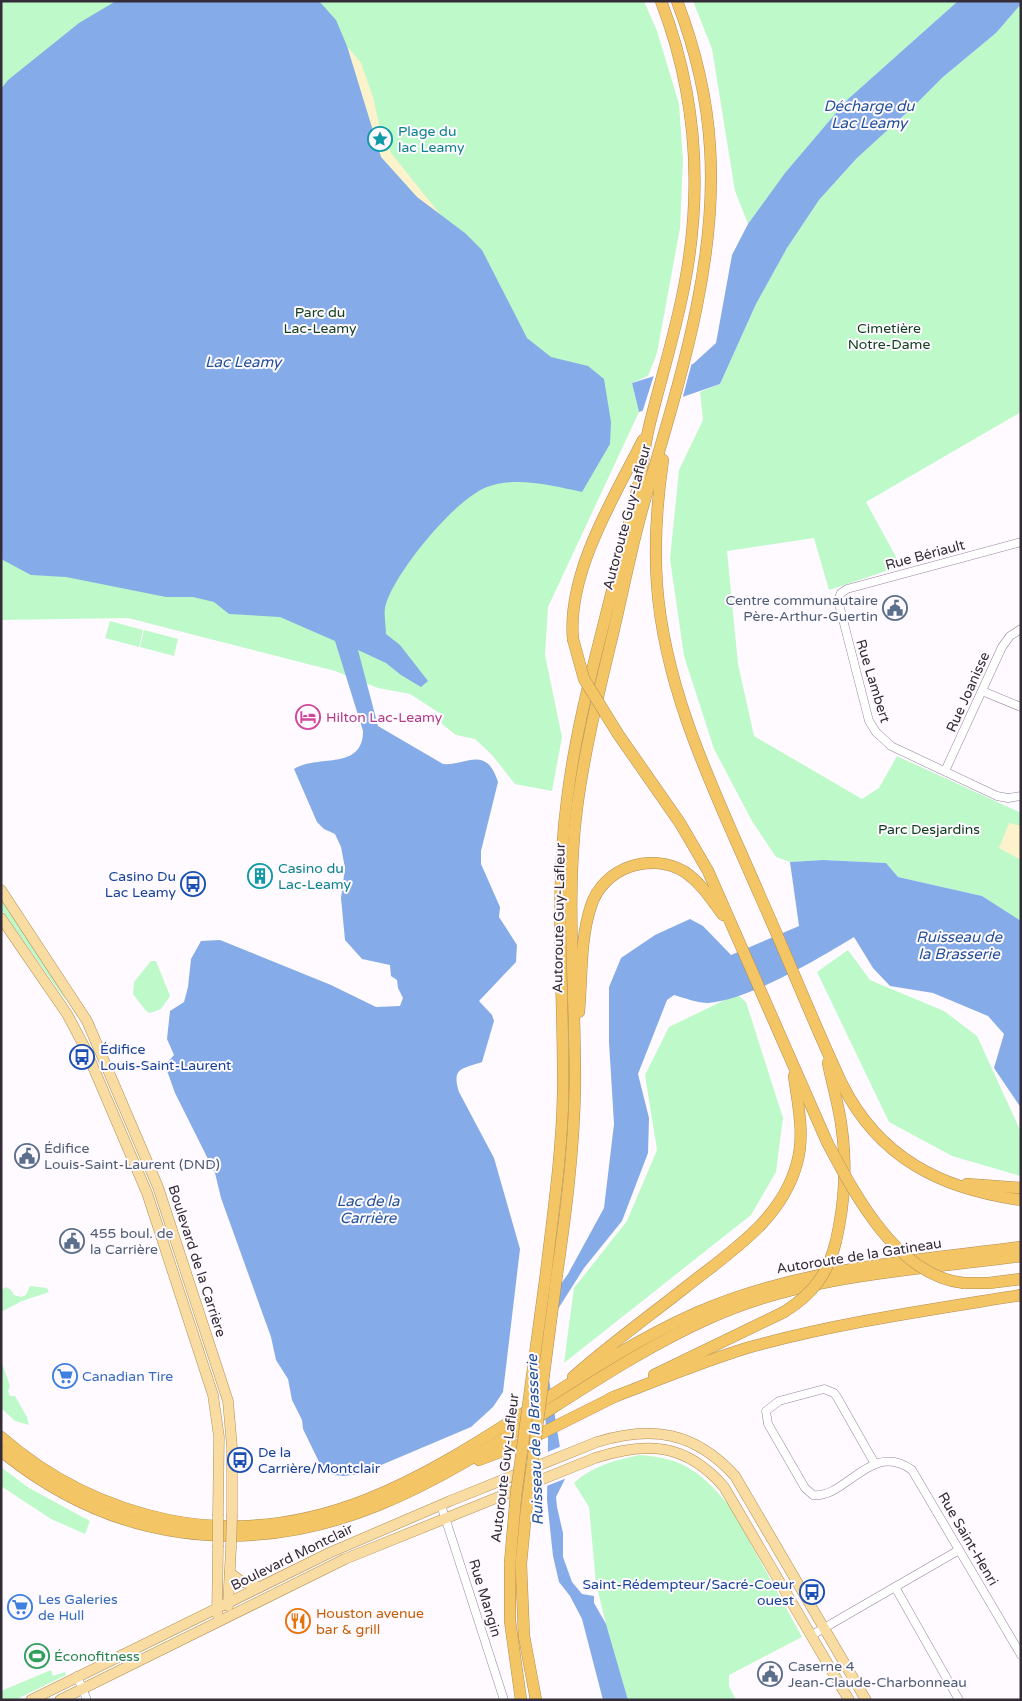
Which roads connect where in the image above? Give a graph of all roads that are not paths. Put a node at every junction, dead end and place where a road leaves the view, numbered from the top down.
1 (661, 1) edge
2 (677, 1) edge
3 (668, 421) junction
4 (648, 429) junction
5 (1021, 542) edge
6 (839, 596) joint
7 (1021, 629) edge
8 (982, 691) junction
9 (1021, 707) edge
10 (945, 771) junction
11 (1021, 796) edge
12 (1, 890) edge
13 (1, 918) edge
14 (736, 933) junction
15 (825, 1046) junction
16 (791, 1060) junction
17 (575, 1071) junction
18 (943, 1180) junction
19 (1021, 1188) edge
20 (1021, 1200) edge
21 (1021, 1247) edge
22 (1021, 1256) edge
23 (551, 1274) junction
24 (1021, 1279) edge
25 (1021, 1295) edge
26 (562, 1396) junction
27 (549, 1398) junction
28 (611, 1398) junction
29 (530, 1416) junction
30 (1, 1437) edge
31 (1, 1451) edge
32 (876, 1464) junction
33 (450, 1472) junction
34 (441, 1504) junction
35 (445, 1518) junction
36 (959, 1550) junction
37 (515, 1564) junction
38 (230, 1573) junction
39 (260, 1587) junction
40 (895, 1587) junction
41 (229, 1603) junction
42 (217, 1608) junction
43 (222, 1620) junction
44 (825, 1627) junction
45 (812, 1635) junction
46 (1021, 1655) edge
47 (77, 1676) junction
48 (83, 1689) junction
49 (30, 1700) edge
50 (60, 1700) edge
51 (87, 1700) edge
52 (504, 1700) edge
53 (521, 1700) edge
54 (536, 1700) edge
55 (849, 1700) edge
56 (866, 1700) edge
57 (959, 1700) edge

1 - 4 highway, Autoroute Guy-Lafleur
2 - 3 highway, Autoroute Guy-Lafleur
3 - 15 highway
3 - 17 highway, Autoroute Guy-Lafleur
4 - 14 highway, bridge
4 - 23 highway, Autoroute Guy-Lafleur
5 - 6 street, Rue Bériault
6 - 10 street, Rue Lambert
7 - 8 street, Rue Joanisse
8 - 9 street
8 - 10 street, Rue Joanisse
10 - 11 street, Rue Lambert
12 - 38 main road, Boulevard de la Carrière, bridge
13 - 42 main road, Boulevard de la Carrière, bridge
14 - 16 highway
14 - 17 highway
15 - 18 highway
15 - 28 highway, bridge
16 - 24 highway, bridge
16 - 27 highway
17 - 23 highway, Autoroute Guy-Lafleur
18 - 19 highway
18 - 20 highway
21 - 26 highway, Autoroute de la Gatineau
22 - 26 highway, Autoroute de la Gatineau
23 - 37 highway, Autoroute Guy-Lafleur, bridge
25 - 28 highway
26 - 27 highway, Autoroute de la Gatineau
26 - 29 highway, Autoroute de la Gatineau
27 - 29 highway, Autoroute de la Gatineau, bridge
28 - 33 highway
29 - 30 highway, Autoroute de la Gatineau
29 - 33 highway, Autoroute de la Gatineau
31 - 33 highway, Autoroute de la Gatineau
32 - 32 street
32 - 36 street, Rue Saint-Henri
34 - 35 street, Rue Mangin
34 - 39 main road, Boulevard Montclair
34 - 44 main road, Boulevard Montclair
35 - 43 main road, Boulevard Montclair
35 - 45 main road, Boulevard Montclair
35 - 52 street, Rue Mangin
36 - 40 street
36 - 46 street, Rue Saint-Henri
37 - 53 highway, Autoroute Guy-Lafleur
37 - 54 highway, Autoroute Guy-Lafleur
38 - 39 main road
38 - 41 main road, Boulevard de la Carrière
39 - 41 main road, Boulevard Montclair
40 - 44 street
40 - 57 street
41 - 42 main road, Boulevard Montclair
41 - 43 main road, Boulevard de la Carrière
42 - 43 main road, Boulevard de la Carrière
42 - 47 main road, Boulevard Montclair
43 - 48 main road, Boulevard Montclair
44 - 45 street
44 - 56 main road, Boulevard Montclair
45 - 55 main road, Boulevard Montclair
47 - 48 street
47 - 49 main road, Boulevard Montclair
48 - 50 main road, Boulevard Montclair
48 - 51 street

